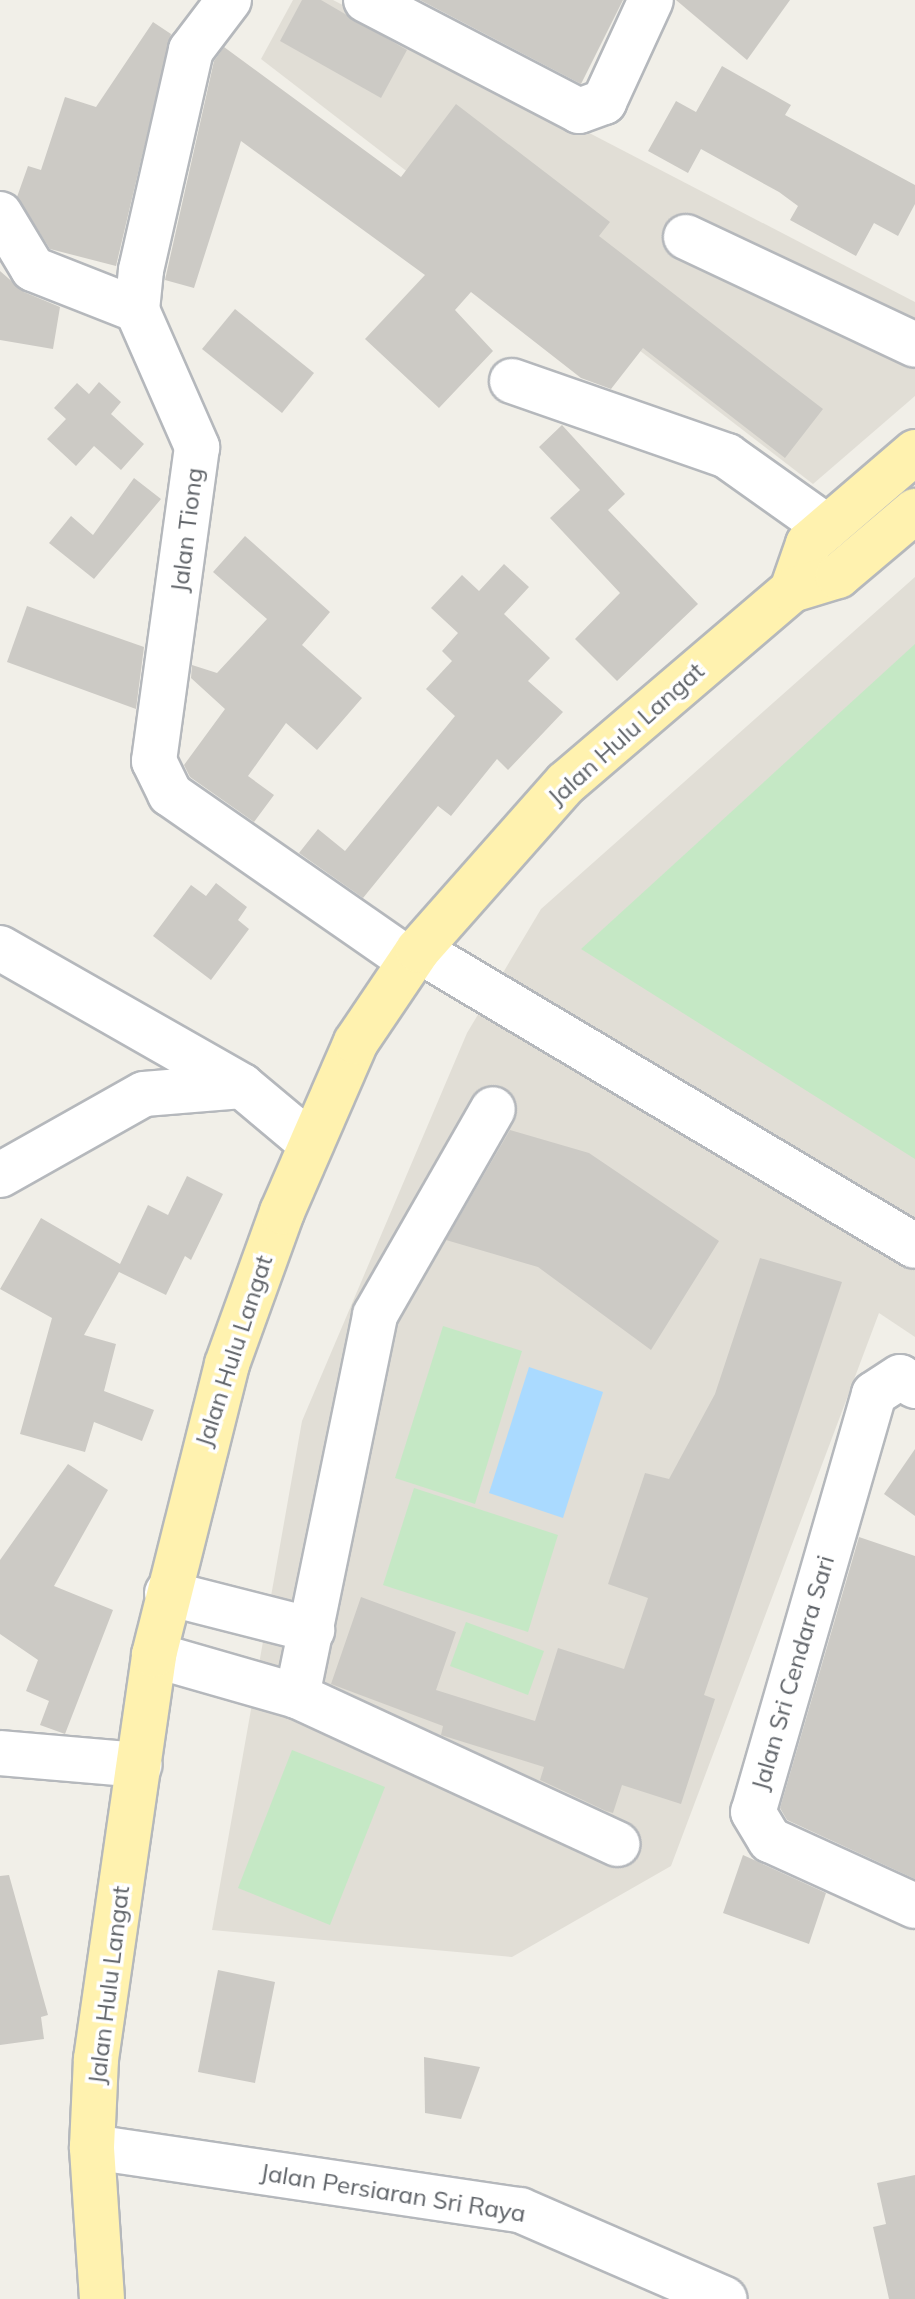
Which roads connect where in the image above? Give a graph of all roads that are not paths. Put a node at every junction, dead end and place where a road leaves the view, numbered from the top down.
1 (229, 0) edge
2 (366, 0) edge
3 (651, 0) edge
4 (0, 214) edge
5 (686, 237) dead end
6 (137, 310) junction
7 (915, 345) edge
8 (512, 381) dead end
9 (915, 452) edge
10 (915, 511) edge
11 (827, 527) junction
12 (792, 590) junction
13 (0, 948) edge
14 (414, 956) junction
15 (242, 1086) junction
16 (493, 1109) dead end
17 (310, 1143) junction
18 (0, 1175) edge
19 (915, 1246) edge
20 (894, 1390) edge
21 (167, 1593) junction
22 (312, 1630) junction
23 (154, 1655) junction
24 (297, 1696) junction
25 (0, 1753) edge
26 (139, 1765) junction
27 (618, 1844) dead end
28 (915, 1906) edge
29 (92, 2147) junction
30 (102, 2299) edge
31 (725, 2299) edge

1 - 6 street
2 - 3 street
4 - 6 street
5 - 7 street
6 - 14 street, Jalan Tiong
8 - 11 street
9 - 11 main road
10 - 12 main road, Jalan Hulu Langat
11 - 12 main road
12 - 14 main road, Jalan Hulu Langat
13 - 15 street
14 - 17 main road, Jalan Hulu Langat
14 - 19 street, Jalan Tiong
15 - 17 street
15 - 18 street
16 - 22 street
17 - 21 main road, Jalan Hulu Langat
20 - 28 street, Jalan Sri Cendara Sari
21 - 22 street
21 - 23 main road, Jalan Hulu Langat
22 - 24 street
23 - 24 street
23 - 26 main road, Jalan Hulu Langat
24 - 27 street
25 - 26 street
26 - 29 main road, Jalan Hulu Langat
29 - 30 main road, Jalan Hulu Langat
29 - 31 street, Jalan Persiaran Sri Raya

